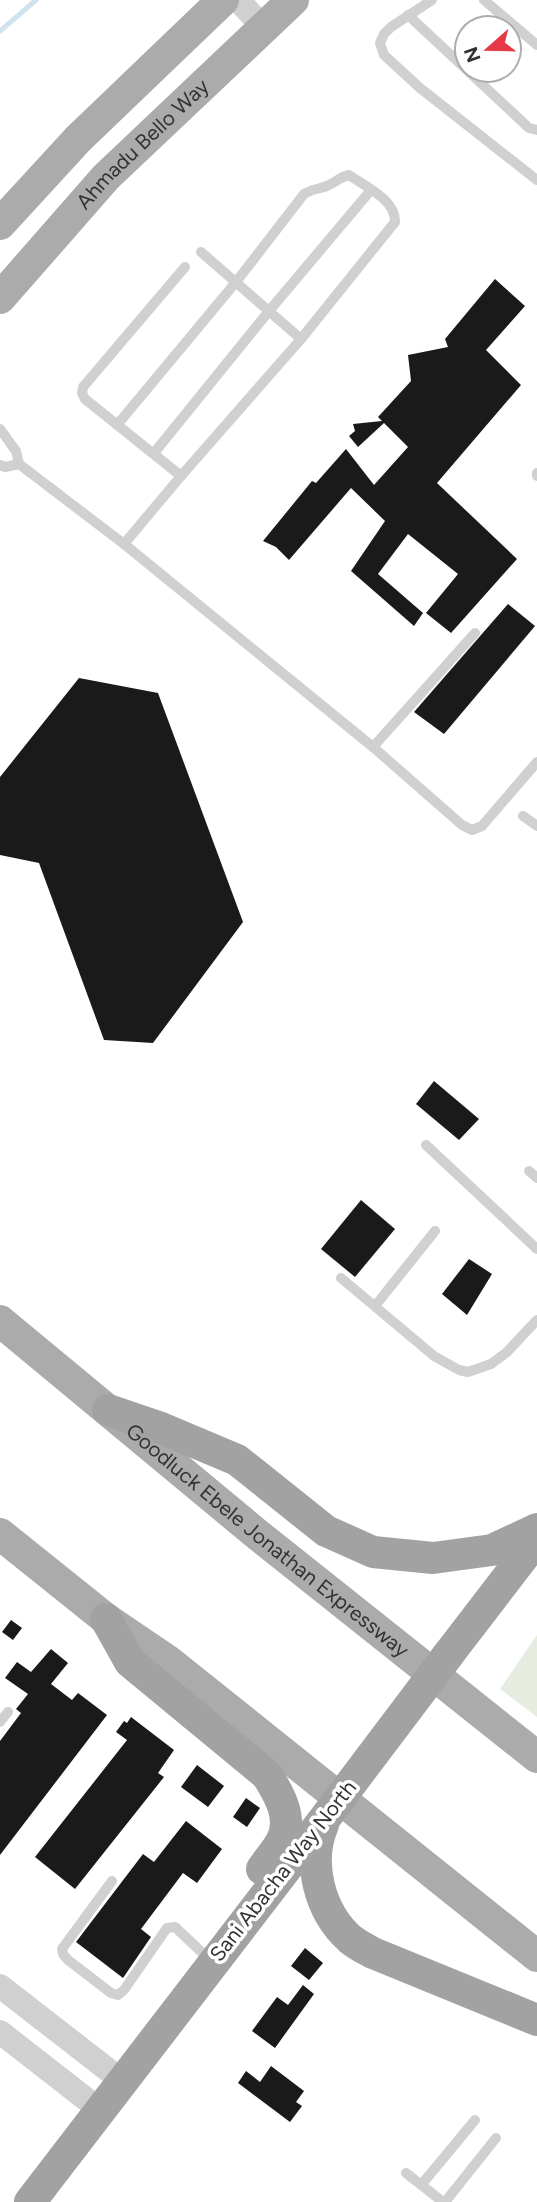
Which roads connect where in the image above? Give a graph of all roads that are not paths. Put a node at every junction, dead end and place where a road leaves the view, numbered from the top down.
1 (223, 0) edge
2 (238, 0) edge
3 (432, 0) edge
4 (484, 0) edge
5 (281, 8) edge
6 (408, 15) junction
7 (537, 44) edge
8 (537, 130) edge
9 (537, 180) edge
10 (371, 190) junction
11 (0, 224) edge
12 (201, 252) dead end
13 (185, 267) dead end
14 (236, 282) junction
15 (0, 298) edge
16 (269, 311) junction
17 (301, 339) junction
18 (117, 425) junction
19 (0, 429) edge
20 (154, 453) junction
21 (19, 464) junction
22 (0, 465) edge
23 (181, 475) junction
24 (124, 544) junction
25 (475, 633) dead end
26 (373, 747) junction
27 (537, 762) edge
28 (523, 816) dead end
29 (537, 826) edge
30 (426, 1145) dead end
31 (435, 1231) dead end
32 (537, 1249) edge
33 (341, 1278) dead end
34 (374, 1306) junction
35 (537, 1320) edge
36 (0, 1321) edge
37 (108, 1410) junction
38 (537, 1529) edge
39 (0, 1534) edge
40 (537, 1539) edge
41 (106, 1619) junction
42 (8, 1712) dead end
43 (0, 1722) edge
44 (537, 1757) edge
45 (328, 1814) junction
46 (112, 1881) dead end
47 (537, 1956) edge
48 (213, 1963) junction
49 (0, 1986) edge
50 (537, 2020) edge
51 (0, 2032) edge
52 (121, 2080) junction
53 (100, 2110) junction
54 (475, 2120) dead end
55 (496, 2138) dead end
56 (406, 2173) dead end
57 (422, 2185) junction
58 (30, 2202) edge
59 (444, 2202) edge

1 - 11 main road
2 - 5 street
3 - 6 lane
4 - 7 lane
5 - 15 main road, Ahmadu Bello Way
6 - 8 lane
6 - 9 lane
10 - 14 lane
10 - 16 lane
10 - 17 lane
12 - 14 lane
13 - 18 lane
14 - 16 lane
14 - 18 lane
16 - 17 lane
16 - 20 lane
17 - 23 lane
18 - 20 lane
19 - 21 lane
20 - 23 lane
21 - 22 lane
21 - 24 lane
23 - 24 lane
24 - 26 lane
25 - 26 lane
26 - 27 lane
28 - 29 lane
30 - 32 lane
31 - 34 lane
33 - 34 lane
34 - 35 lane
36 - 37 main road, Goodluck Ebele Jonathan Expressway
37 - 38 highway
37 - 44 main road, Goodluck Ebele Jonathan Expressway
39 - 41 main road
40 - 45 highway, Sani Abacha Way North, bridge
41 - 47 main road
41 - 48 highway
42 - 43 lane
45 - 48 highway, Sani Abacha Way North
45 - 50 highway
46 - 48 lane
48 - 52 highway, Sani Abacha Way North
49 - 52 street
51 - 53 street
52 - 53 highway, Sani Abacha Way North
53 - 58 highway, Sani Abacha Way North
54 - 57 lane
55 - 59 lane
56 - 57 lane
57 - 59 lane

